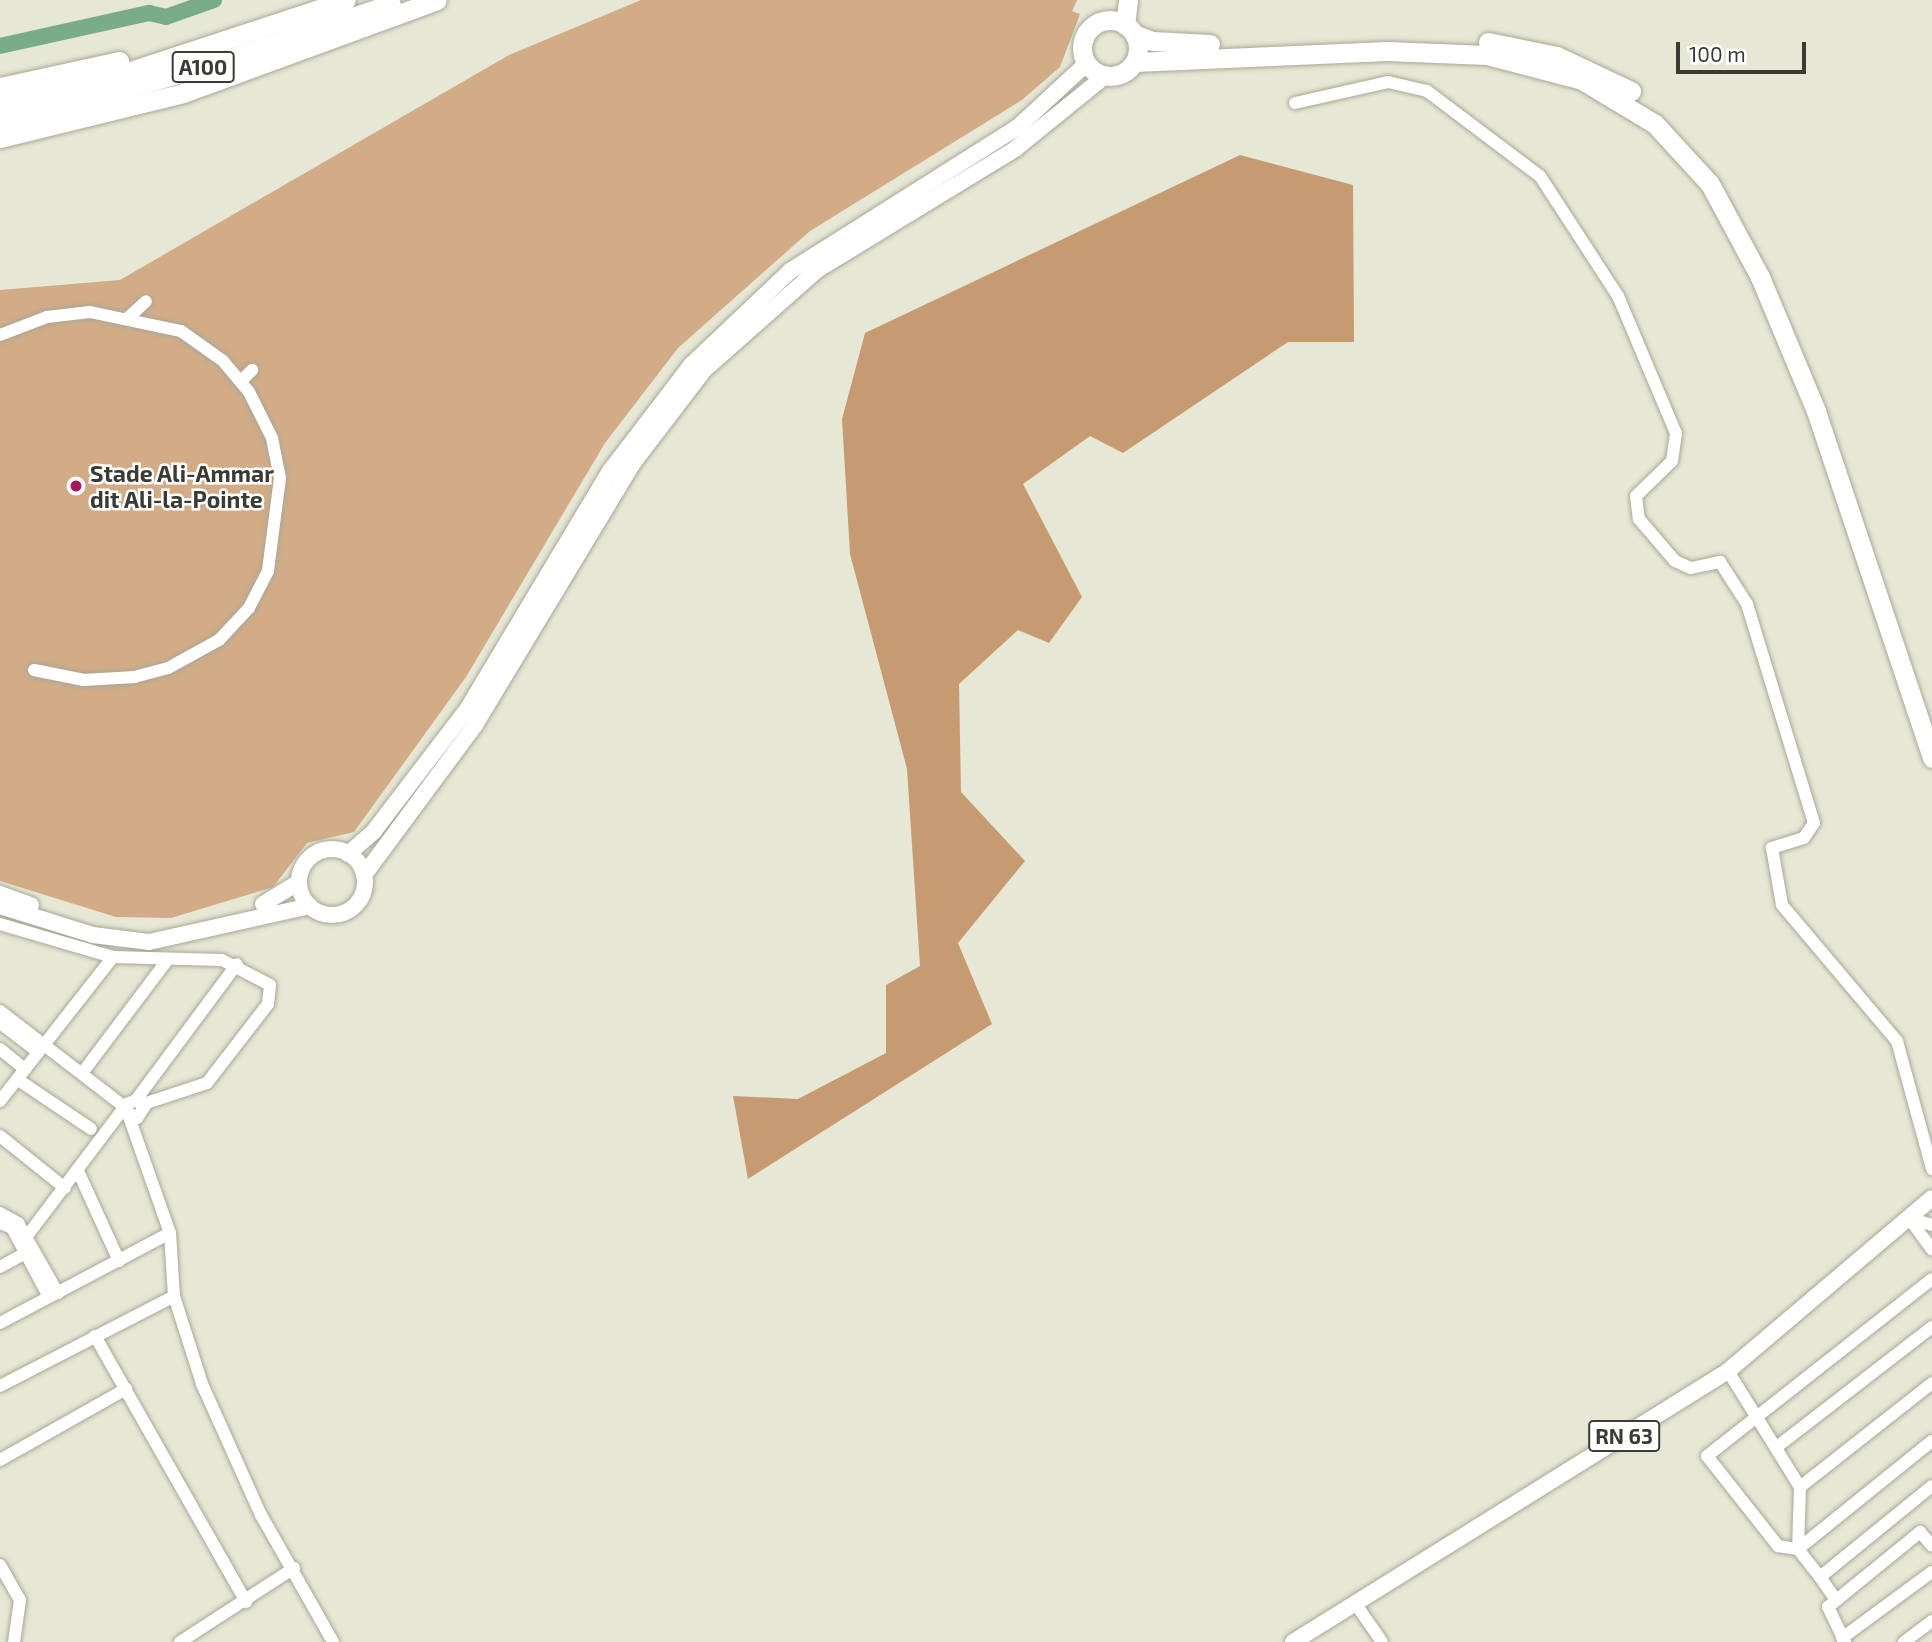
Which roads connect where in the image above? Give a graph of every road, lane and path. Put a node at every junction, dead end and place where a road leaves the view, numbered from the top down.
1 (402, 0) edge
2 (437, 0) edge
3 (1112, 0) edge
4 (1128, 0) edge
5 (338, 3) edge
6 (1122, 26) junction
7 (1135, 62) junction
8 (1086, 64) junction
9 (1105, 76) junction
10 (0, 87) edge
11 (1295, 103) dead end
12 (0, 104) edge
13 (0, 122) edge
14 (0, 138) edge
15 (146, 301) dead end
16 (129, 317) junction
17 (0, 335) edge
18 (253, 370) dead end
19 (241, 381) junction
20 (34, 670) dead end
21 (1932, 719) edge
22 (1932, 758) edge
23 (348, 854) junction
24 (364, 875) junction
25 (299, 882) junction
26 (0, 894) edge
27 (0, 906) edge
28 (310, 906) junction
29 (0, 924) edge
30 (113, 957) junction
31 (168, 959) junction
32 (237, 964) junction
33 (0, 1012) edge
34 (0, 1023) edge
35 (44, 1045) junction
36 (0, 1049) edge
37 (86, 1068) junction
38 (21, 1074) junction
39 (0, 1101) edge
40 (134, 1107) junction
41 (91, 1129) dead end
42 (0, 1136) edge
43 (1932, 1170) edge
44 (78, 1171) junction
45 (65, 1188) junction
46 (1932, 1198) edge
47 (0, 1213) edge
48 (1909, 1218) junction
49 (10, 1225) edge
50 (1932, 1225) edge
51 (170, 1233) junction
52 (27, 1236) junction
53 (1932, 1250) edge
54 (25, 1253) junction
55 (119, 1261) junction
56 (0, 1267) edge
57 (1932, 1279) edge
58 (53, 1295) junction
59 (174, 1296) junction
60 (0, 1323) edge
61 (1932, 1326) edge
62 (95, 1336) junction
63 (1728, 1371) junction
64 (1932, 1383) edge
65 (0, 1386) edge
66 (126, 1389) junction
67 (1758, 1417) junction
68 (1932, 1441) edge
69 (1778, 1446) junction
70 (0, 1460) edge
71 (1932, 1486) edge
72 (1800, 1487) junction
73 (1932, 1523) edge
74 (1920, 1532) junction
75 (1932, 1546) edge
76 (1798, 1549) junction
77 (0, 1565) edge
78 (294, 1568) junction
79 (1932, 1572) edge
80 (1820, 1577) junction
81 (1836, 1600) junction
82 (246, 1602) junction
83 (1355, 1603) junction
84 (1932, 1621) edge
85 (1843, 1640) edge
86 (14, 1642) edge
87 (180, 1642) edge
88 (333, 1642) edge
89 (1293, 1642) edge
90 (1382, 1642) edge
91 (1904, 1642) edge

1 - 13 highway, A100
2 - 14 highway
3 - 6 highway
4 - 6 highway
5 - 10 highway
5 - 12 highway, A100
6 - 7 highway
6 - 8 highway
6 - 21 highway
7 - 9 highway
7 - 22 highway
8 - 9 highway
8 - 23 main road
9 - 24 main road
11 - 43 street
15 - 16 street
16 - 17 street
16 - 19 street
18 - 19 street
19 - 20 street
23 - 24 main road
23 - 25 main road
24 - 28 main road
25 - 26 main road
25 - 28 main road
27 - 28 main road
29 - 30 street
30 - 31 street
30 - 35 street
31 - 32 street
31 - 37 street
32 - 40 street
32 - 40 street
33 - 35 street
34 - 35 street
35 - 37 street
35 - 38 street
35 - 40 street
36 - 38 street
37 - 40 street
38 - 39 street
38 - 41 street
40 - 44 street
40 - 51 street
42 - 45 street
44 - 45 street
44 - 55 street
45 - 52 street
46 - 48 main road, RN 63
47 - 49 street
48 - 50 street
48 - 53 street
48 - 63 main road, RN 63
49 - 52 street
49 - 54 street
51 - 55 street
51 - 59 street
52 - 58 street
54 - 56 street
54 - 58 street
55 - 58 street
57 - 67 street
58 - 60 street
59 - 62 street
59 - 78 street
61 - 69 street
62 - 65 street
62 - 66 street
63 - 67 street
63 - 83 main road, RN 63
64 - 72 street
66 - 70 street
66 - 82 street
67 - 69 street
67 - 76 street
68 - 76 street
69 - 72 street
71 - 80 street
72 - 76 street
73 - 74 street
74 - 75 street
74 - 81 street
76 - 80 street
77 - 86 street
78 - 82 street
78 - 88 street
79 - 85 street
80 - 81 street
81 - 85 street
82 - 87 street
83 - 89 main road, RN 63
83 - 90 street
84 - 91 street

